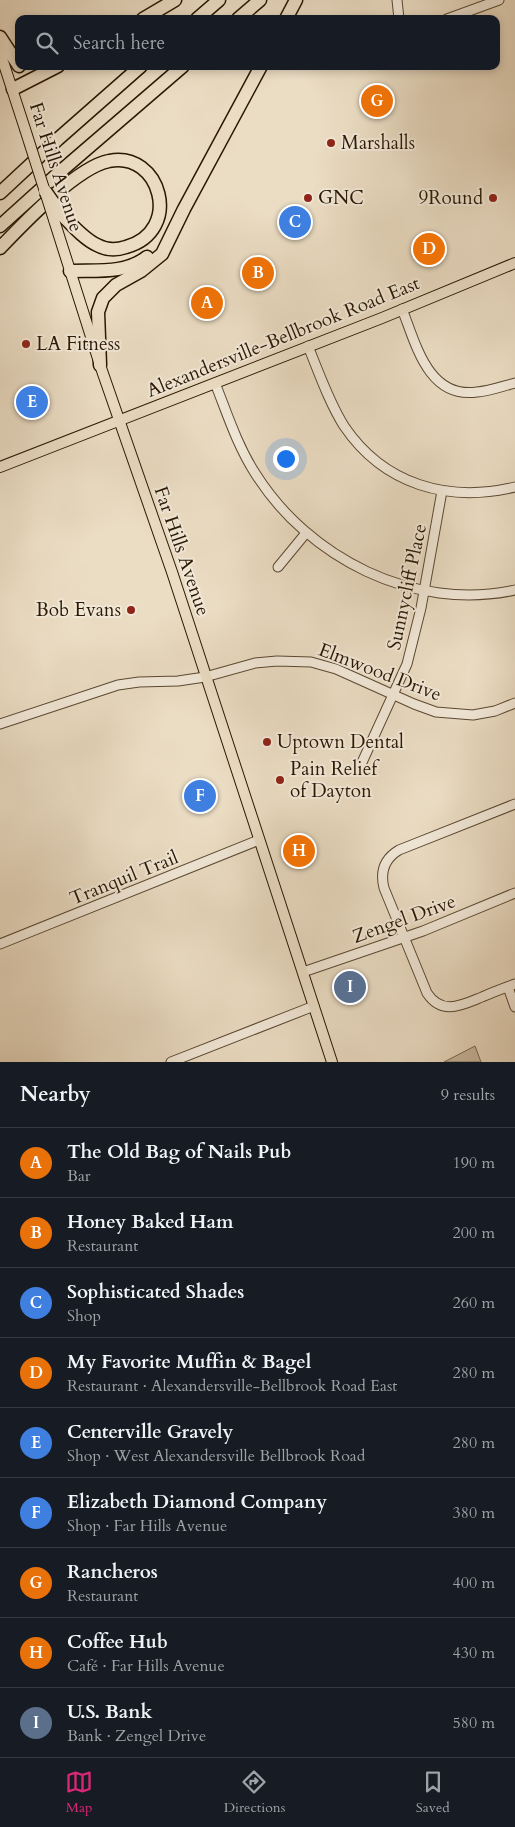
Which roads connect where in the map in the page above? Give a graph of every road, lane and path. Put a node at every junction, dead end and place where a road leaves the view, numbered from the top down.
1 (175, 0) edge
2 (219, 0) edge
3 (260, 0) edge
4 (296, 0) edge
5 (397, 0) edge
6 (499, 0) edge
7 (149, 15) edge
8 (202, 15) edge
9 (243, 15) edge
10 (288, 15) edge
11 (399, 15) edge
12 (458, 15) edge
13 (0, 37) edge
14 (0, 52) edge
15 (15, 60) edge
16 (51, 70) edge
17 (136, 70) edge
18 (178, 70) edge
19 (259, 70) edge
20 (13, 90) junction
21 (45, 191) joint
22 (0, 193) edge
23 (180, 216) junction
24 (58, 218) junction
25 (0, 226) edge
26 (0, 248) edge
27 (515, 263) edge
28 (70, 271) junction
29 (402, 309) junction
30 (308, 346) junction
31 (100, 365) junction
32 (215, 382) junction
33 (515, 383) edge
34 (120, 420) junction
35 (0, 467) edge
36 (515, 487) edge
37 (442, 491) junction
38 (306, 533) junction
39 (278, 567) dead end
40 (424, 590) junction
41 (515, 590) edge
42 (205, 677) junction
43 (394, 694) junction
44 (515, 703) edge
45 (0, 724) edge
46 (359, 769) dead end
47 (515, 804) edge
48 (259, 840) junction
49 (515, 893) edge
50 (404, 938) junction
51 (0, 944) edge
52 (303, 972) junction
53 (511, 985) edge
54 (314, 1006) junction
55 (515, 1007) edge
56 (171, 1062) edge
57 (332, 1062) edge

1 - 7 highway
2 - 8 highway
3 - 9 highway
4 - 10 highway
5 - 11 street
6 - 12 street
13 - 15 highway
14 - 20 main road, Far Hills Avenue
16 - 20 highway
17 - 22 highway
18 - 25 highway
19 - 23 highway
20 - 21 main road, Far Hills Avenue, bridge
21 - 24 highway, bridge
23 - 28 highway
23 - 31 highway
24 - 26 highway
24 - 28 main road, Far Hills Avenue
27 - 29 main road, Alexandersville-Bellbrook Road East
28 - 31 main road, Far Hills Avenue
29 - 30 main road, Alexandersville-Bellbrook Road East
29 - 33 street
30 - 32 main road, Alexandersville-Bellbrook Road East
30 - 37 street
31 - 34 main road, Far Hills Avenue
32 - 34 main road, Alexandersville-Bellbrook Road East
32 - 38 street
34 - 35 main road, Alexandersville-Bellbrook Road East
34 - 42 main road, Far Hills Avenue
36 - 37 street
37 - 40 street, Sunnycliff Place
38 - 39 street
38 - 40 street
40 - 41 street
40 - 43 street, Sunnycliff Place
42 - 43 street, Elmwood Drive
42 - 45 street, Elmwood Drive
42 - 48 main road, Far Hills Avenue
43 - 44 street, Elmwood Drive
43 - 46 street, Sunnycliff Place
47 - 50 street
48 - 51 street, Tranquil Trail
48 - 52 main road, Far Hills Avenue
49 - 50 street, Zengel Drive
50 - 52 street, Zengel Drive
50 - 53 street
52 - 54 main road, Far Hills Avenue
53 - 55 street
54 - 56 street
54 - 57 main road, Far Hills Avenue

